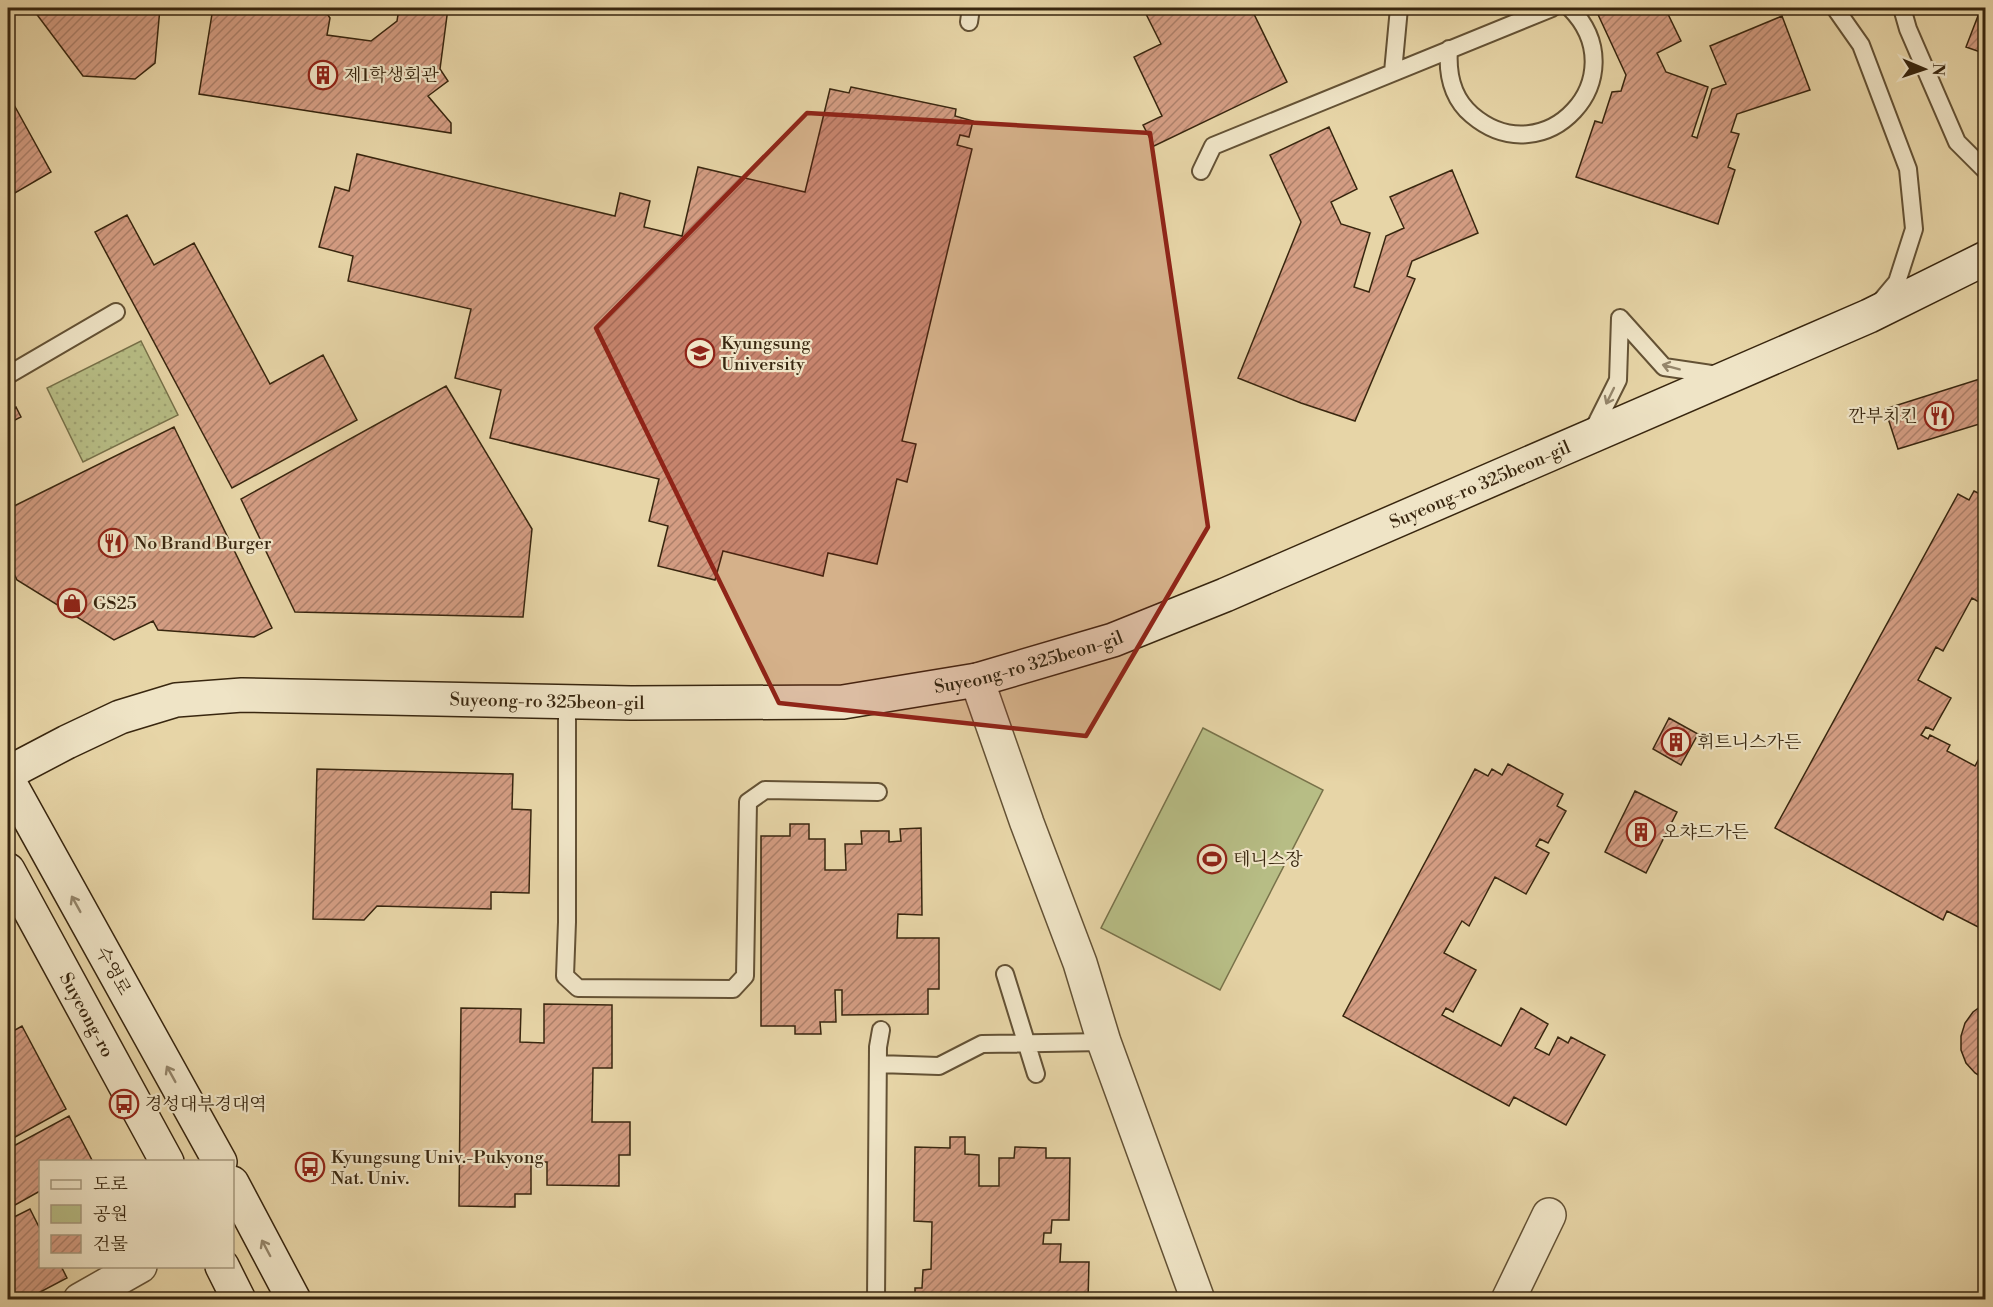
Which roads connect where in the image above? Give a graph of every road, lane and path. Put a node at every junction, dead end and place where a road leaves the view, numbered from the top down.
1 (1399, 8) edge
2 (1552, 8) edge
3 (1570, 8) edge
4 (1835, 8) edge
5 (1902, 8) edge
6 (1449, 49) junction
7 (1393, 72) junction
8 (1201, 171) dead end
9 (1986, 171) edge
10 (1986, 258) edge
11 (116, 312) dead end
12 (1869, 316) junction
13 (8, 375) edge
14 (1728, 377) junction
15 (1590, 437) junction
16 (977, 680) junction
17 (567, 701) junction
18 (8, 773) edge
19 (8, 780) edge
20 (878, 792) dead end
21 (8, 870) edge
22 (1005, 974) dead end
23 (881, 1030) dead end
24 (1104, 1042) junction
25 (1027, 1043) junction
26 (878, 1064) junction
27 (1036, 1074) dead end
28 (165, 1160) edge
29 (219, 1160) edge
30 (234, 1187) edge
31 (1549, 1215) dead end
32 (136, 1268) edge
33 (223, 1268) edge
34 (80, 1299) edge
35 (239, 1299) edge
36 (294, 1299) edge
37 (876, 1299) edge
38 (1198, 1299) edge
39 (1508, 1299) edge

1 - 7 lane
2 - 6 lane
3 - 6 lane
4 - 12 lane
5 - 9 lane
6 - 7 lane
7 - 8 lane
10 - 12 street, Suyeong-ro 325beon-gil
11 - 13 lane
12 - 14 street, Suyeong-ro 325beon-gil
14 - 15 street, Suyeong-ro 325beon-gil
14 -> 15 lane
15 - 16 street, Suyeong-ro 325beon-gil
16 - 17 street, Suyeong-ro 325beon-gil
16 - 24 street
17 - 18 street, Suyeong-ro 325beon-gil
17 - 20 lane
29 -> 19 street, 수영로
21 - 28 street, Suyeong-ro
22 - 25 lane
23 - 26 lane
24 - 25 lane
24 - 38 street
25 - 26 lane
25 - 27 lane
26 - 37 lane
36 -> 30 street
31 - 39 street
32 - 34 street
33 - 35 street

